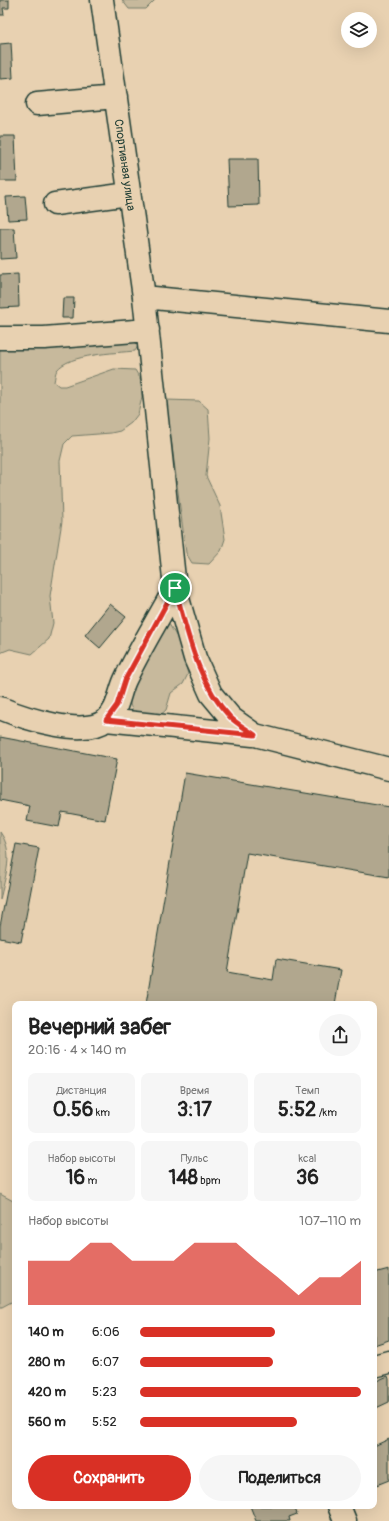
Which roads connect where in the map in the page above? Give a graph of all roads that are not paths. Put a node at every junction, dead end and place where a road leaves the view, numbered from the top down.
1 (102, 0) edge
2 (116, 97) junction
3 (36, 104) dead end
4 (129, 194) junction
5 (55, 204) dead end
6 (144, 297) junction
7 (389, 321) edge
8 (148, 330) junction
9 (0, 338) edge
10 (175, 588) junction
11 (0, 708) edge
12 (106, 720) junction
13 (255, 735) junction
14 (389, 769) edge
15 (389, 1362) edge
16 (377, 1365) edge
17 (340, 1509) edge
18 (345, 1521) edge

1 - 2 street, Спортивная улица
2 - 3 street
2 - 4 street, Спортивная улица
4 - 5 street
4 - 6 street, Спортивная улица
6 - 7 street
6 - 8 street, Спортивная улица
8 - 9 street
8 - 10 street, Спортивная улица
10 - 12 street
10 - 13 street, Спортивная улица
11 - 12 street
12 - 13 street
13 - 14 street
15 - 16 street
17 - 18 street

